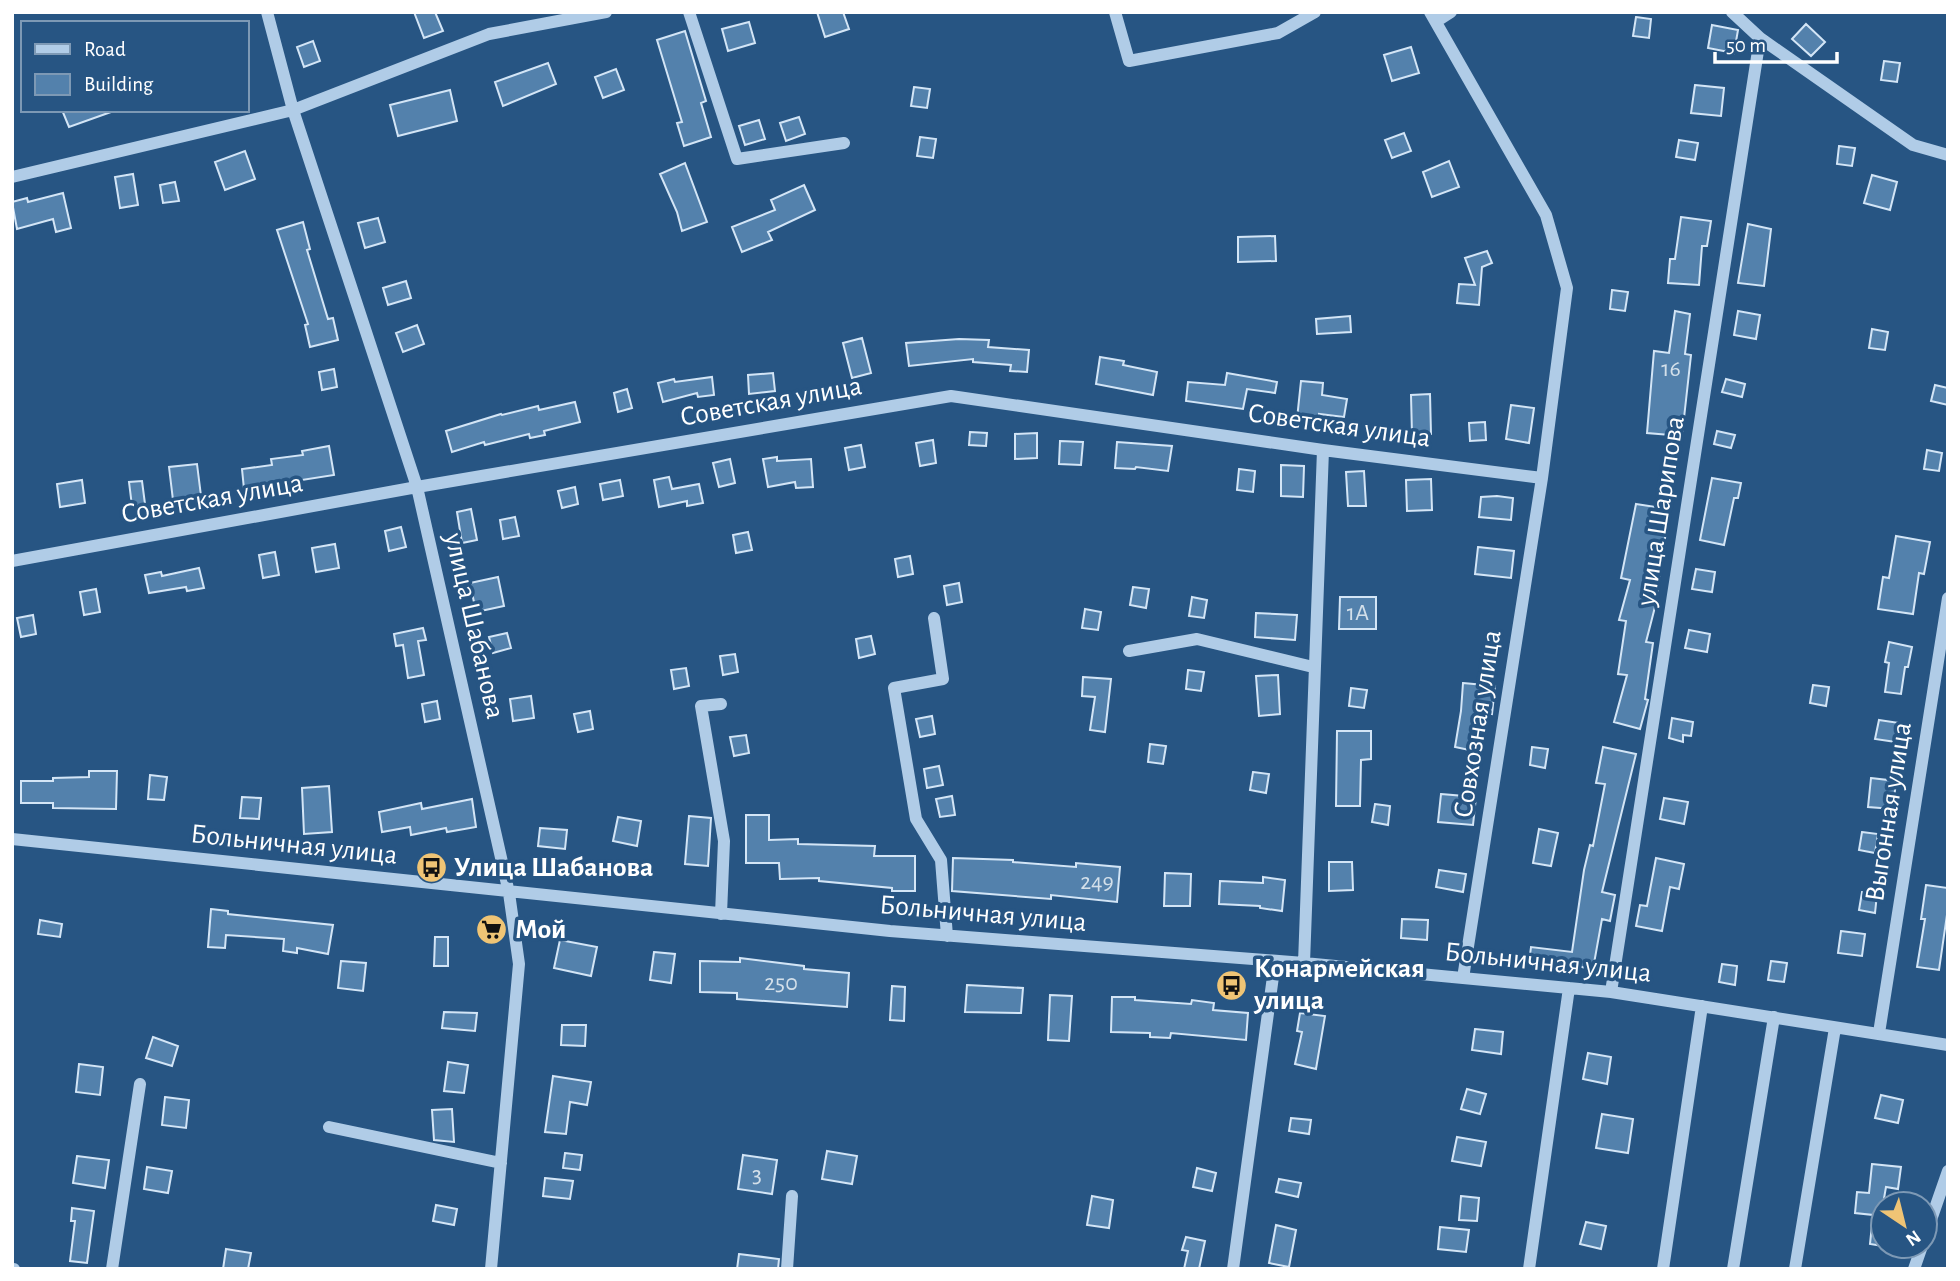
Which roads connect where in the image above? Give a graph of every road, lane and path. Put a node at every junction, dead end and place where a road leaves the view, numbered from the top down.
1 (267, 12) edge
2 (606, 12) edge
3 (689, 12) edge
4 (1115, 12) edge
5 (1315, 12) edge
6 (1451, 12) edge
7 (1732, 12) edge
8 (1433, 17) edge
9 (1760, 38) junction
10 (293, 110) junction
11 (844, 143) dead end
12 (1948, 155) edge
13 (12, 177) edge
14 (1323, 450) junction
15 (1542, 478) junction
16 (417, 487) junction
17 (12, 561) edge
18 (1948, 598) edge
19 (934, 618) dead end
20 (1129, 651) dead end
21 (1313, 667) junction
22 (721, 704) dead end
23 (12, 839) edge
24 (509, 892) junction
25 (721, 914) junction
26 (947, 936) junction
27 (1275, 962) junction
28 (1304, 963) junction
29 (1463, 978) junction
30 (1569, 988) junction
31 (1611, 992) junction
32 (1702, 1006) junction
33 (1774, 1017) junction
34 (1835, 1027) junction
35 (1879, 1033) junction
36 (1948, 1045) edge
37 (140, 1084) dead end
38 (329, 1127) dead end
39 (500, 1163) junction
40 (1948, 1171) edge
41 (792, 1196) dead end
42 (1939, 1197) edge
43 (112, 1269) edge
44 (491, 1269) edge
45 (786, 1269) edge
46 (1233, 1269) edge
47 (1529, 1269) edge
48 (1663, 1269) edge
49 (1733, 1269) edge
50 (1795, 1269) edge

1 - 10 street, улица Шабанова
2 - 10 street
3 - 11 street
4 - 5 street
6 - 8 street
7 - 9 street
8 - 15 street
9 - 12 street
9 - 31 street, улица Шарипова
10 - 13 street
10 - 16 street, улица Шабанова
14 - 15 street, Советская улица
14 - 16 street, Советская улица
14 - 21 street
15 - 29 street, Совхозная улица
16 - 17 street, Советская улица
16 - 24 street, улица Шабанова
18 - 35 street, Выгонная улица
19 - 26 street
20 - 21 street
21 - 28 street
22 - 25 street
23 - 24 street, Больничная улица
24 - 25 street, Больничная улица
24 - 39 street, улица Шабанова
25 - 26 street, Больничная улица
26 - 27 street, Больничная улица
27 - 28 street, Больничная улица
27 - 46 street
28 - 29 street, Больничная улица
29 - 30 street, Больничная улица
30 - 31 street, Больничная улица
30 - 47 street
31 - 32 street, Больничная улица
32 - 33 street, Больничная улица
32 - 48 street
33 - 34 street, Больничная улица
33 - 49 street
34 - 35 street, Больничная улица
34 - 50 street
35 - 36 street, Больничная улица
37 - 43 street
38 - 39 street
39 - 44 street, улица Шабанова
40 - 42 street
41 - 45 street

